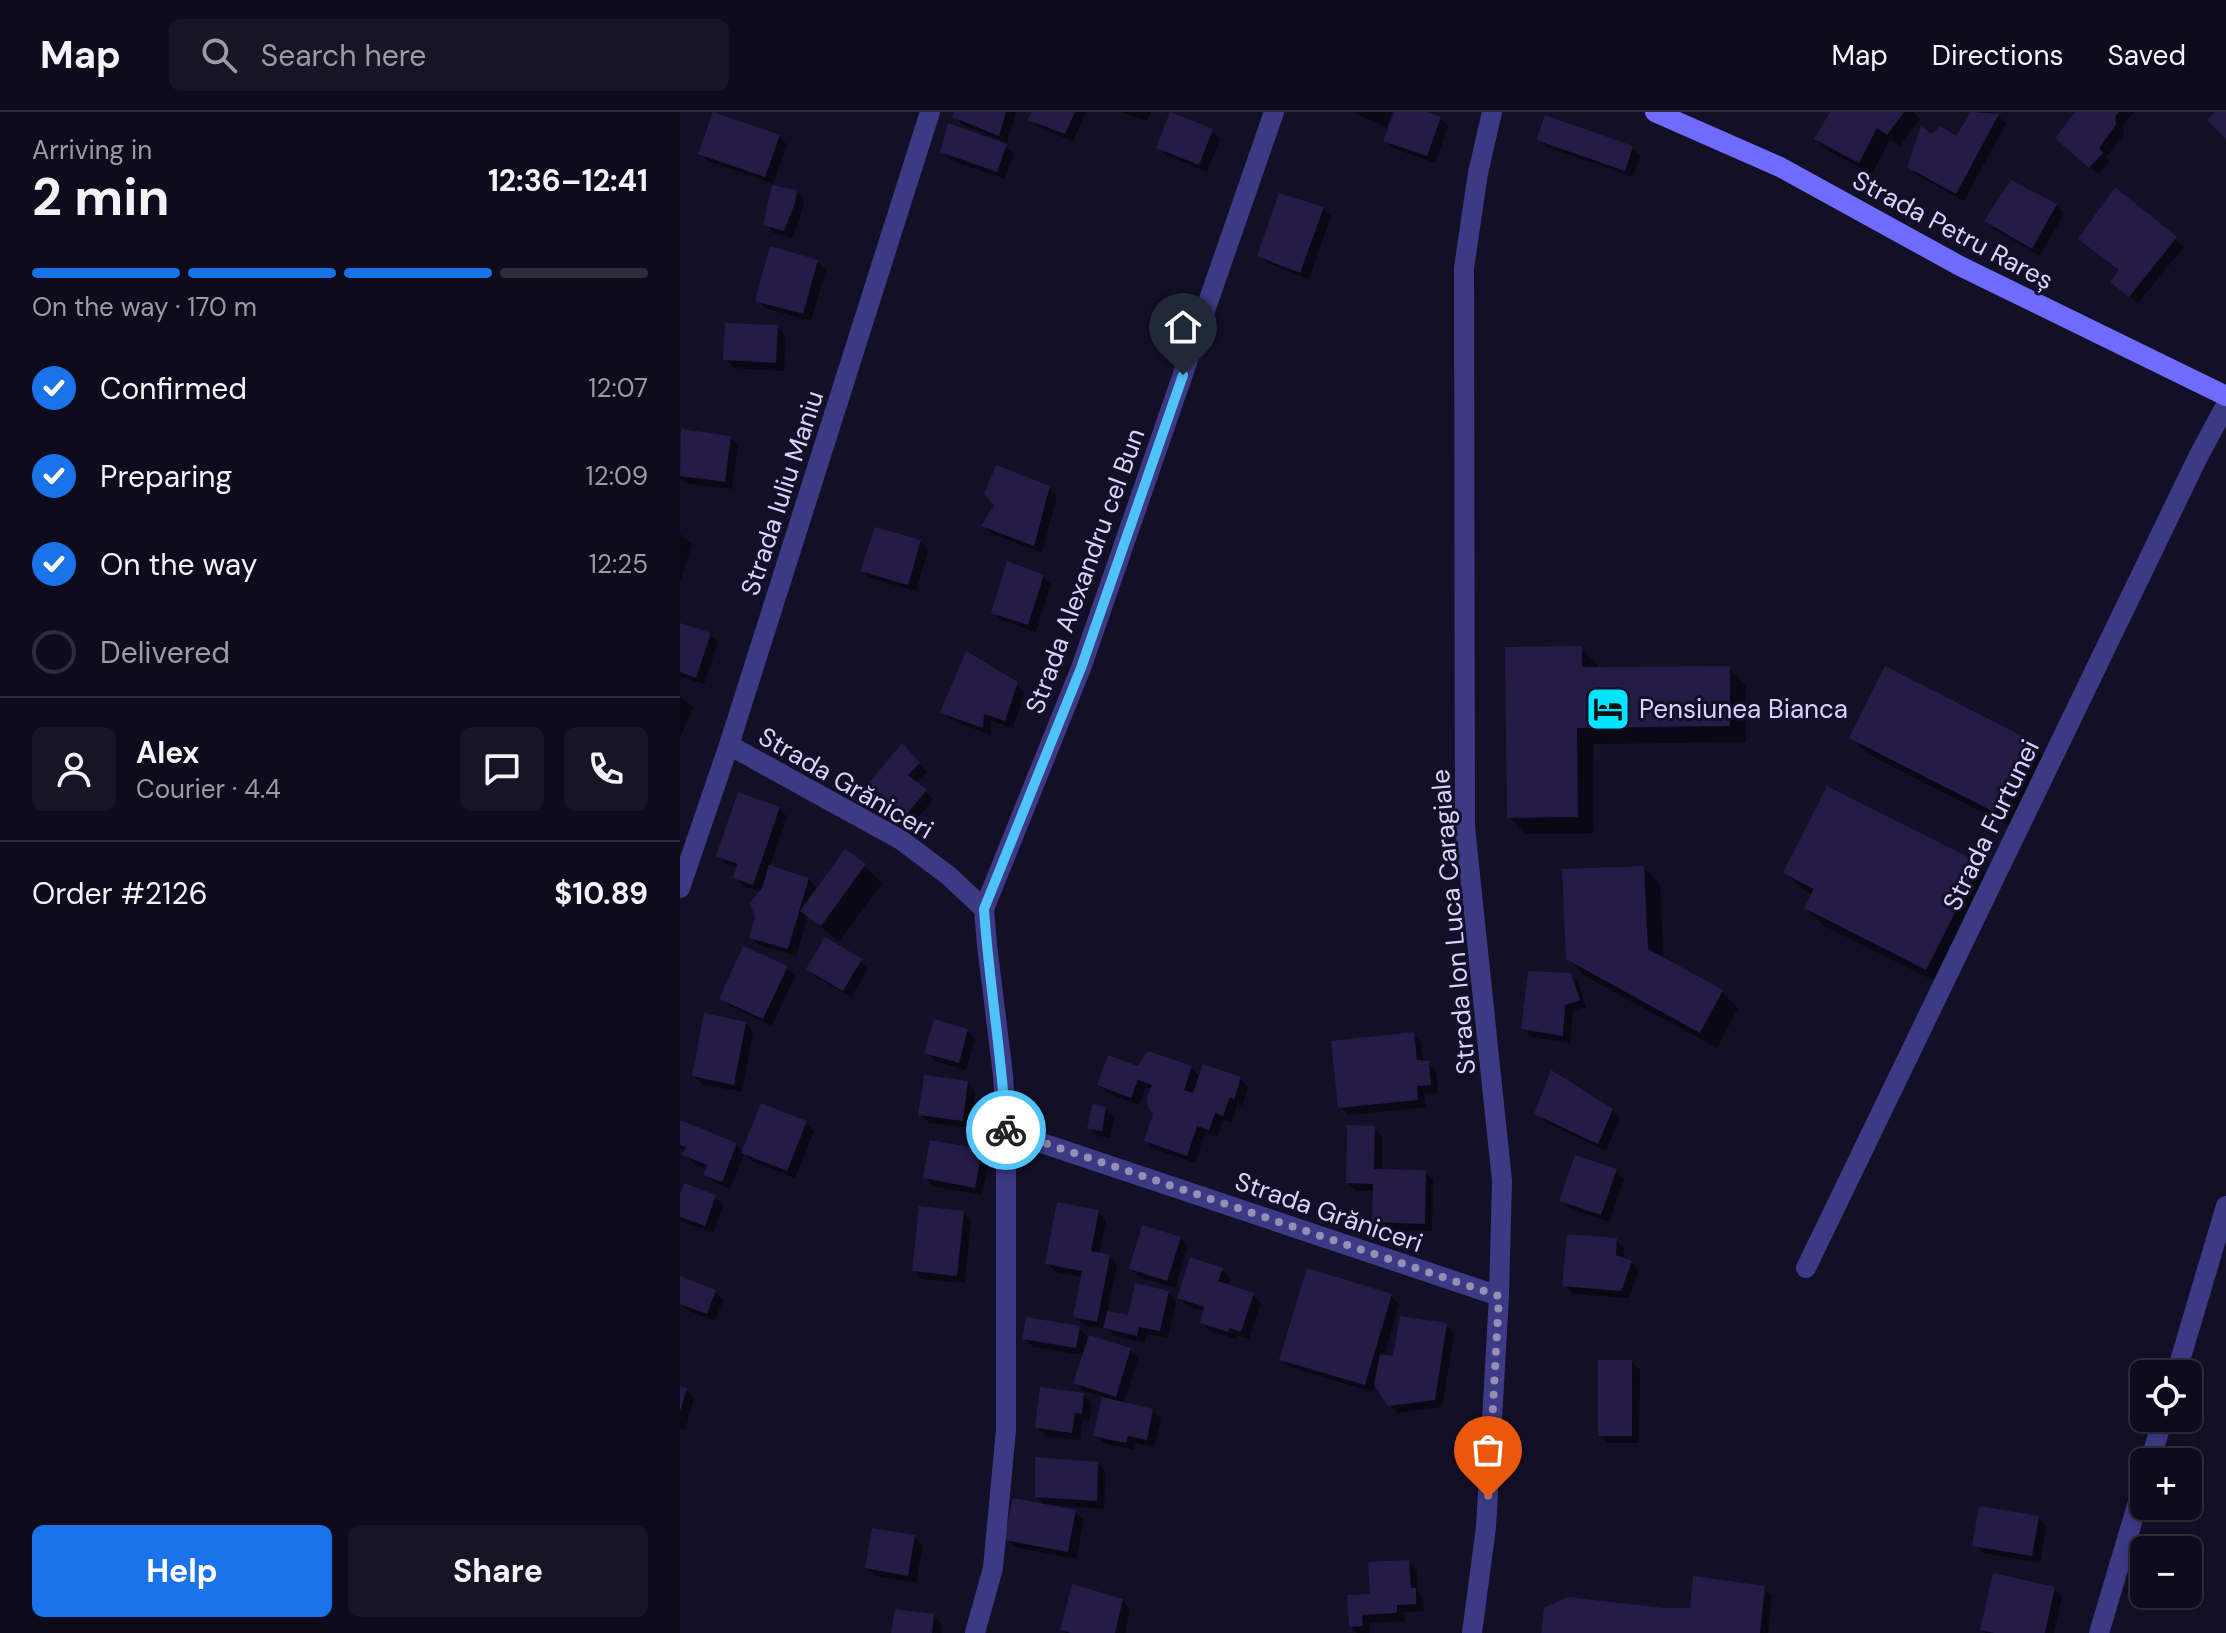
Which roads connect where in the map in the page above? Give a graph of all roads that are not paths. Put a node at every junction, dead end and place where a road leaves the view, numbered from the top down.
1 (930, 112) edge
2 (1274, 112) edge
3 (1492, 112) edge
4 (1655, 112) edge
5 (2226, 396) edge
6 (2226, 405) edge
7 (729, 745) junction
8 (681, 883) edge
9 (984, 909) junction
10 (1006, 1131) junction
11 (2226, 1206) edge
12 (1806, 1268) dead end
13 (1499, 1296) junction
14 (2180, 1360) edge
15 (2133, 1520) edge
16 (975, 1633) edge
17 (1472, 1633) edge
18 (2099, 1633) edge

1 - 7 street, Strada Iuliu Maniu
2 - 9 street, Strada Alexandru cel Bun
3 - 13 street, Strada Ion Luca Caragiale
4 - 5 main road, Strada Petru Rareș
6 - 12 street, Strada Furtunei
7 - 8 street, Strada Iuliu Maniu
7 - 9 street, Strada Grăniceri
9 - 10 street
10 - 13 street, Strada Grăniceri
10 - 16 street
11 - 14 street
13 - 17 street, Strada Ion Luca Caragiale
15 - 18 street

